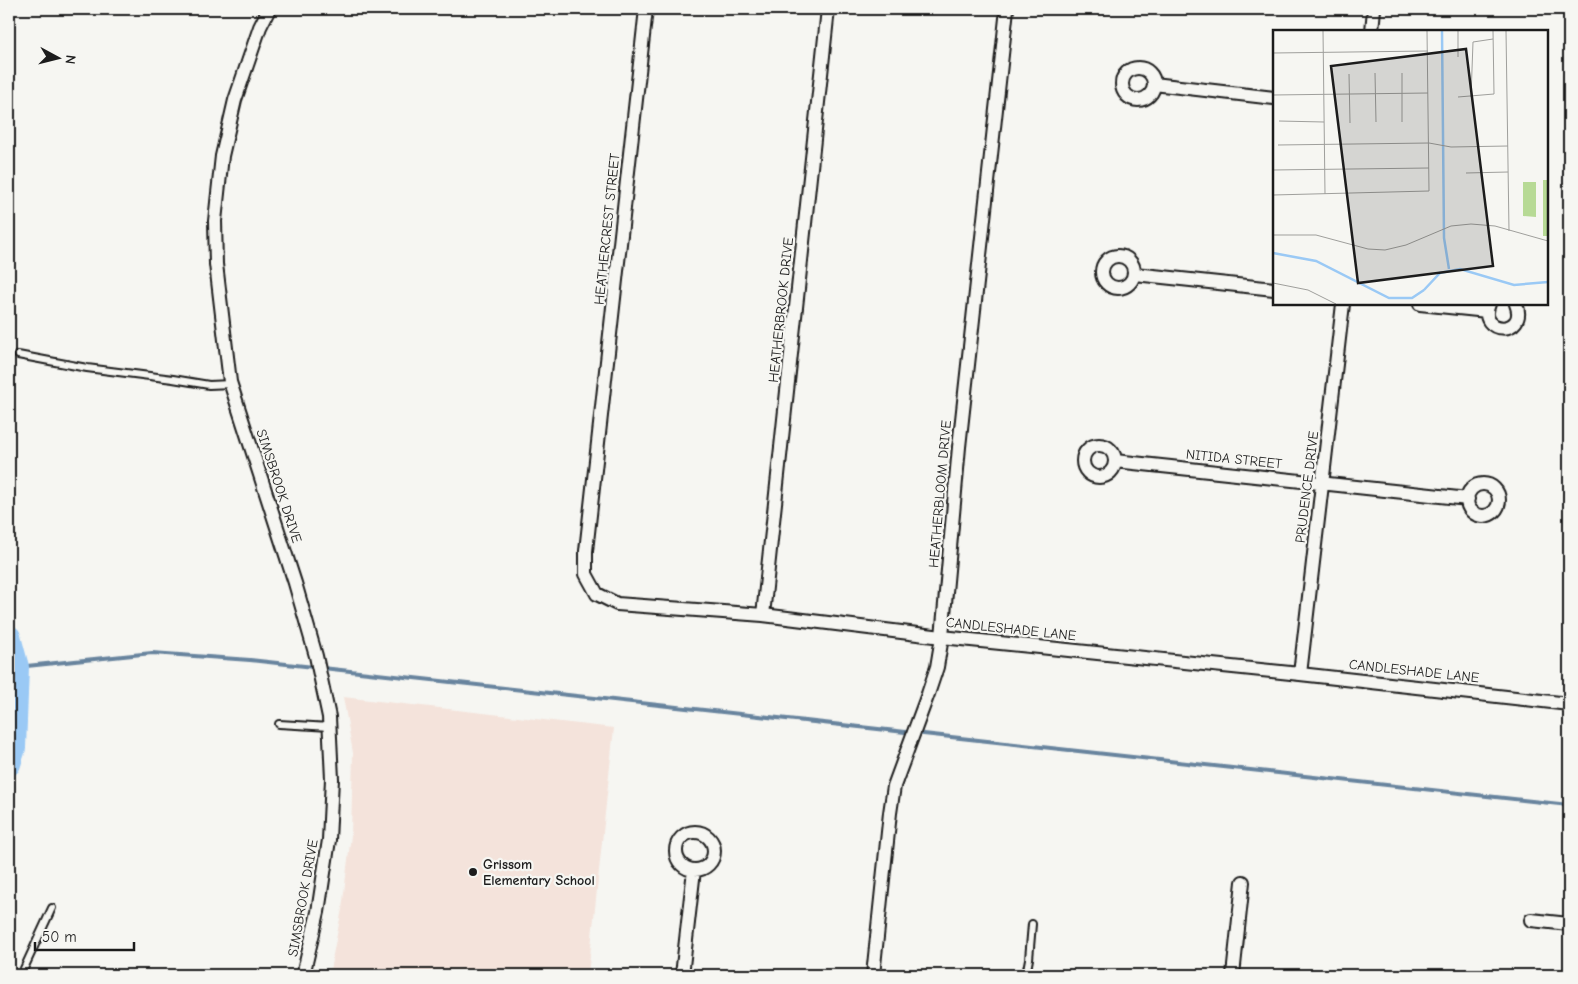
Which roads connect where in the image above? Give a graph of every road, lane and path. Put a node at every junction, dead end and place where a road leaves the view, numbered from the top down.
1 (269, 9) edge
2 (646, 9) edge
3 (828, 9) edge
4 (1007, 9) edge
5 (1374, 9) edge
6 (1372, 30) edge
7 (1154, 84) dead end
8 (1273, 98) edge
9 (1135, 274) dead end
10 (1273, 289) edge
11 (1343, 305) edge
12 (1443, 305) edge
13 (1516, 305) edge
14 (1488, 307) edge
15 (18, 355) dead end
16 (231, 384) junction
17 (598, 453) joint
18 (1115, 461) dead end
19 (1323, 484) junction
20 (1468, 500) dead end
21 (763, 615) junction
22 (942, 637) junction
23 (1300, 674) junction
24 (1569, 704) edge
25 (278, 724) dead end
26 (330, 727) junction
27 (694, 870) dead end
28 (1243, 882) dead end
29 (52, 908) dead end
30 (1531, 920) dead end
31 (1032, 924) dead end
32 (1569, 924) edge
33 (22, 975) edge
34 (303, 975) edge
35 (682, 975) edge
36 (873, 975) edge
37 (1026, 975) edge
38 (1233, 975) edge

1 - 16 street, SIMSBROOK DRIVE
2 - 17 street, HEATHERCREST STREET
3 - 21 street, HEATHERBROOK DRIVE
4 - 22 street, HEATHERBLOOM DRIVE
5 - 6 street
7 - 8 street
9 - 10 street
11 - 19 street, PRUDENCE DRIVE
12 - 14 street
13 - 14 street
15 - 16 lane
16 - 26 street, SIMSBROOK DRIVE
17 - 21 street, CANDLESHADE LANE
18 - 19 street, NITIDA STREET
19 - 20 street, NITIDA STREET
19 - 23 street, PRUDENCE DRIVE
21 - 22 street, CANDLESHADE LANE
22 - 23 street, CANDLESHADE LANE
22 - 36 street, HEATHERBLOOM DRIVE
23 - 24 street, CANDLESHADE LANE
25 - 26 lane
26 - 34 street, SIMSBROOK DRIVE
27 - 35 street
28 - 38 street
29 - 33 lane
30 - 32 street
31 - 37 lane

